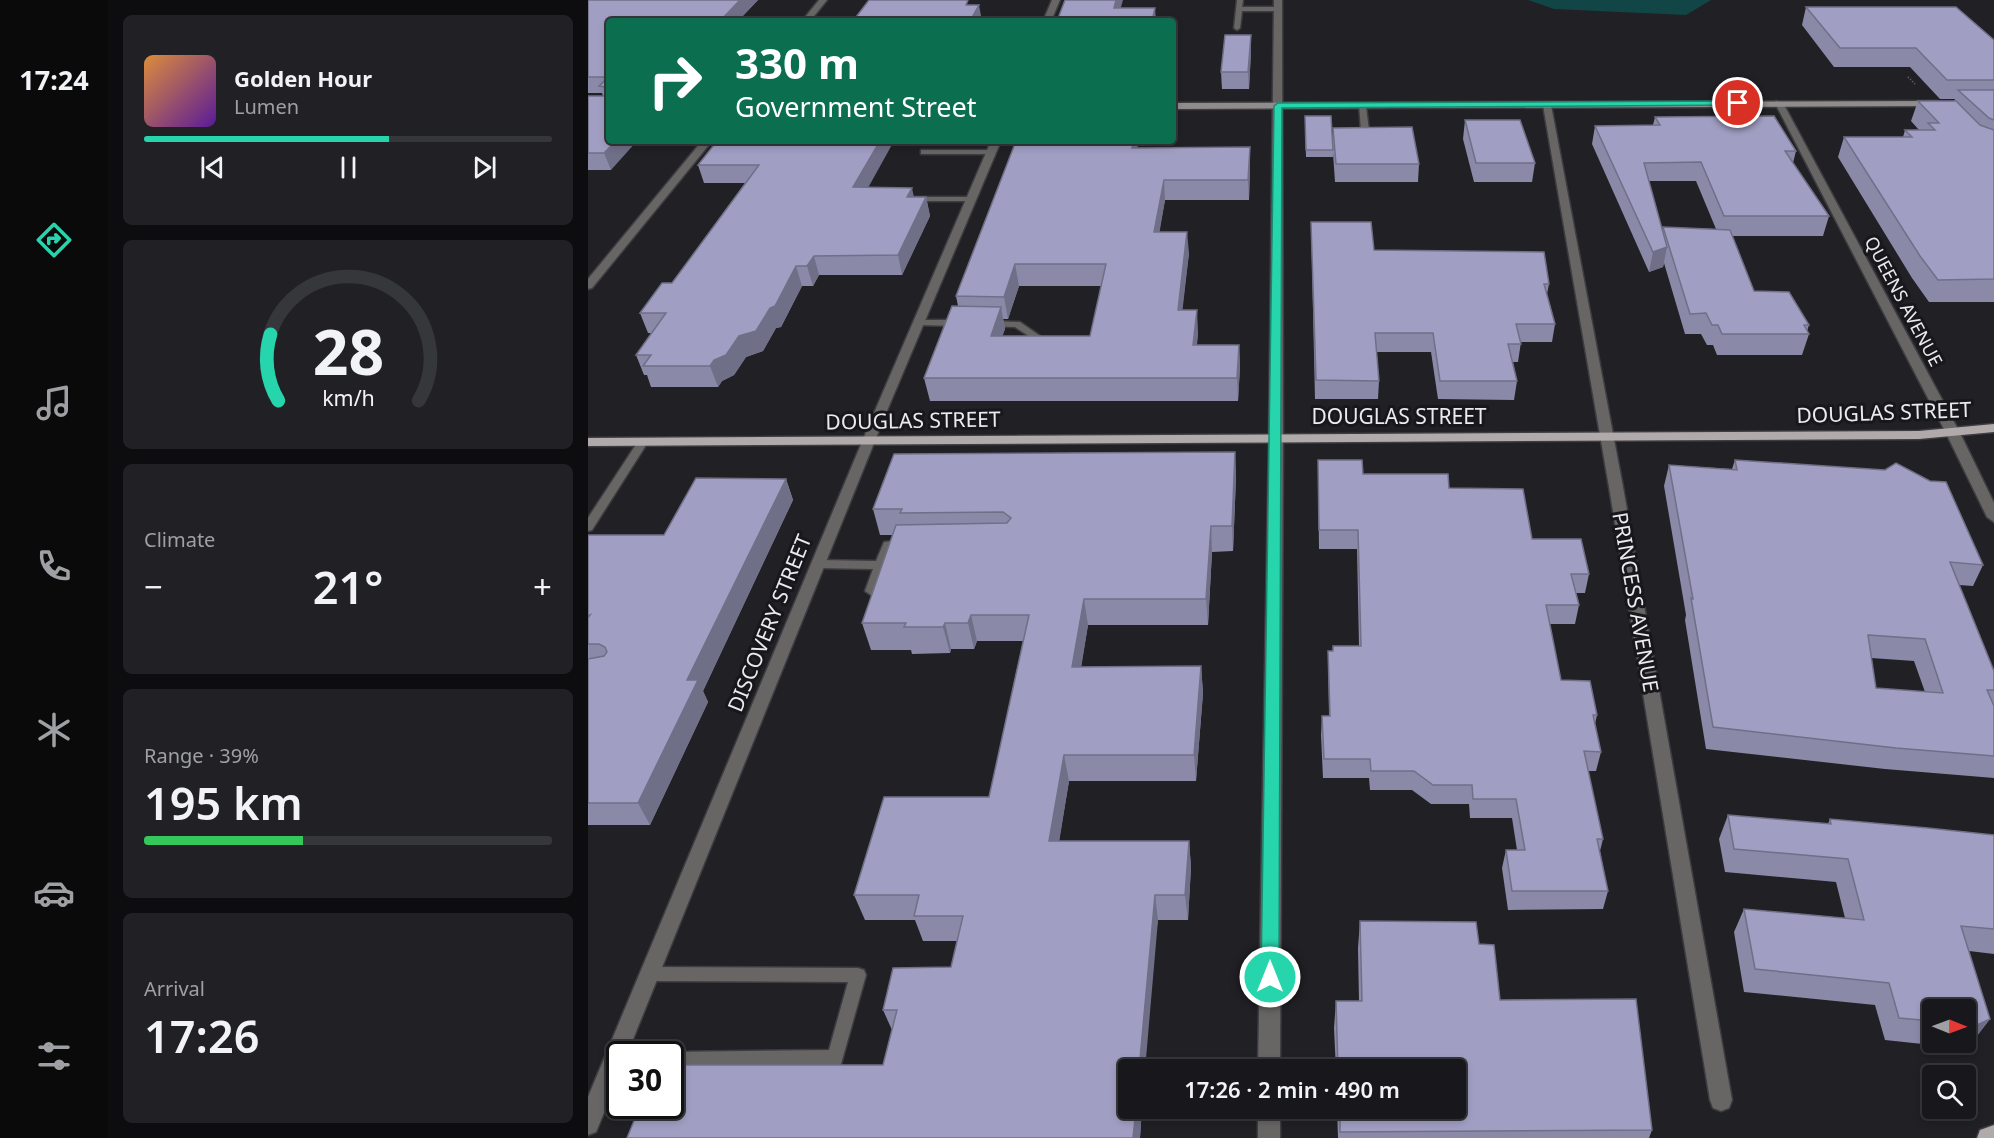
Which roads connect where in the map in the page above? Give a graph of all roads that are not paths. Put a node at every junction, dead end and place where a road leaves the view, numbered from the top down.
1 (823, 0) edge
2 (1056, 0) edge
3 (1239, 0) edge
4 (1278, 4) edge
5 (1239, 9) junction
6 (808, 18) edge
7 (1048, 18) edge
8 (1237, 28) dead end
9 (1779, 103) junction
10 (1547, 105) junction
11 (1176, 106) edge
12 (1278, 106) junction
13 (1362, 106) junction
14 (1948, 107) edge
15 (1365, 131) edge
16 (705, 144) edge
17 (993, 146) edge
18 (924, 152) dead end
19 (900, 199) edge
20 (971, 199) junction
21 (588, 286) edge
22 (918, 323) junction
23 (972, 324) edge
24 (983, 324) edge
25 (1038, 338) edge
26 (1994, 428) edge
27 (1953, 433) junction
28 (1276, 437) junction
29 (1607, 437) junction
30 (588, 442) edge
31 (643, 442) junction
32 (868, 442) junction
33 (1994, 517) edge
34 (588, 527) edge
35 (921, 544) edge
36 (818, 564) junction
37 (881, 565) junction
38 (871, 591) edge
39 (650, 974) junction
40 (625, 1041) edge
41 (1269, 1059) edge
42 (684, 1060) edge
43 (606, 1085) edge
44 (1721, 1100) dead end
45 (1269, 1119) edge
46 (588, 1124) edge
47 (1994, 1136) edge
48 (1269, 1138) edge
49 (1988, 1138) edge

1 - 6 street
2 - 7 street
3 - 5 lane
4 - 5 lane
4 - 12 street
5 - 8 lane
9 - 10 main road
9 - 14 main road
9 - 27 street, QUEENS AVENUE
10 - 13 main road
10 - 29 street, PRINCESS AVENUE
11 - 12 main road
12 - 13 main road
12 - 28 street
13 - 15 lane
16 - 21 street
17 - 18 lane
17 - 20 street, DISCOVERY STREET
19 - 20 lane
20 - 22 street, DISCOVERY STREET
22 - 23 lane
22 - 32 street, DISCOVERY STREET
24 - 25 lane
26 - 27 main road, DOUGLAS STREET
27 - 29 main road, DOUGLAS STREET
27 - 33 street, QUEENS AVENUE
28 - 29 main road, DOUGLAS STREET
28 - 32 main road, DOUGLAS STREET
28 - 41 street
29 - 44 street, PRINCESS AVENUE
30 - 31 main road, DOUGLAS STREET
31 - 32 main road, DOUGLAS STREET
31 - 34 lane
32 - 36 street, DISCOVERY STREET
35 - 37 lane
36 - 37 lane
36 - 39 street, DISCOVERY STREET
37 - 38 lane
39 - 40 street, DISCOVERY STREET
39 - 42 lane
43 - 46 street, DISCOVERY STREET
45 - 48 street
47 - 49 main road

